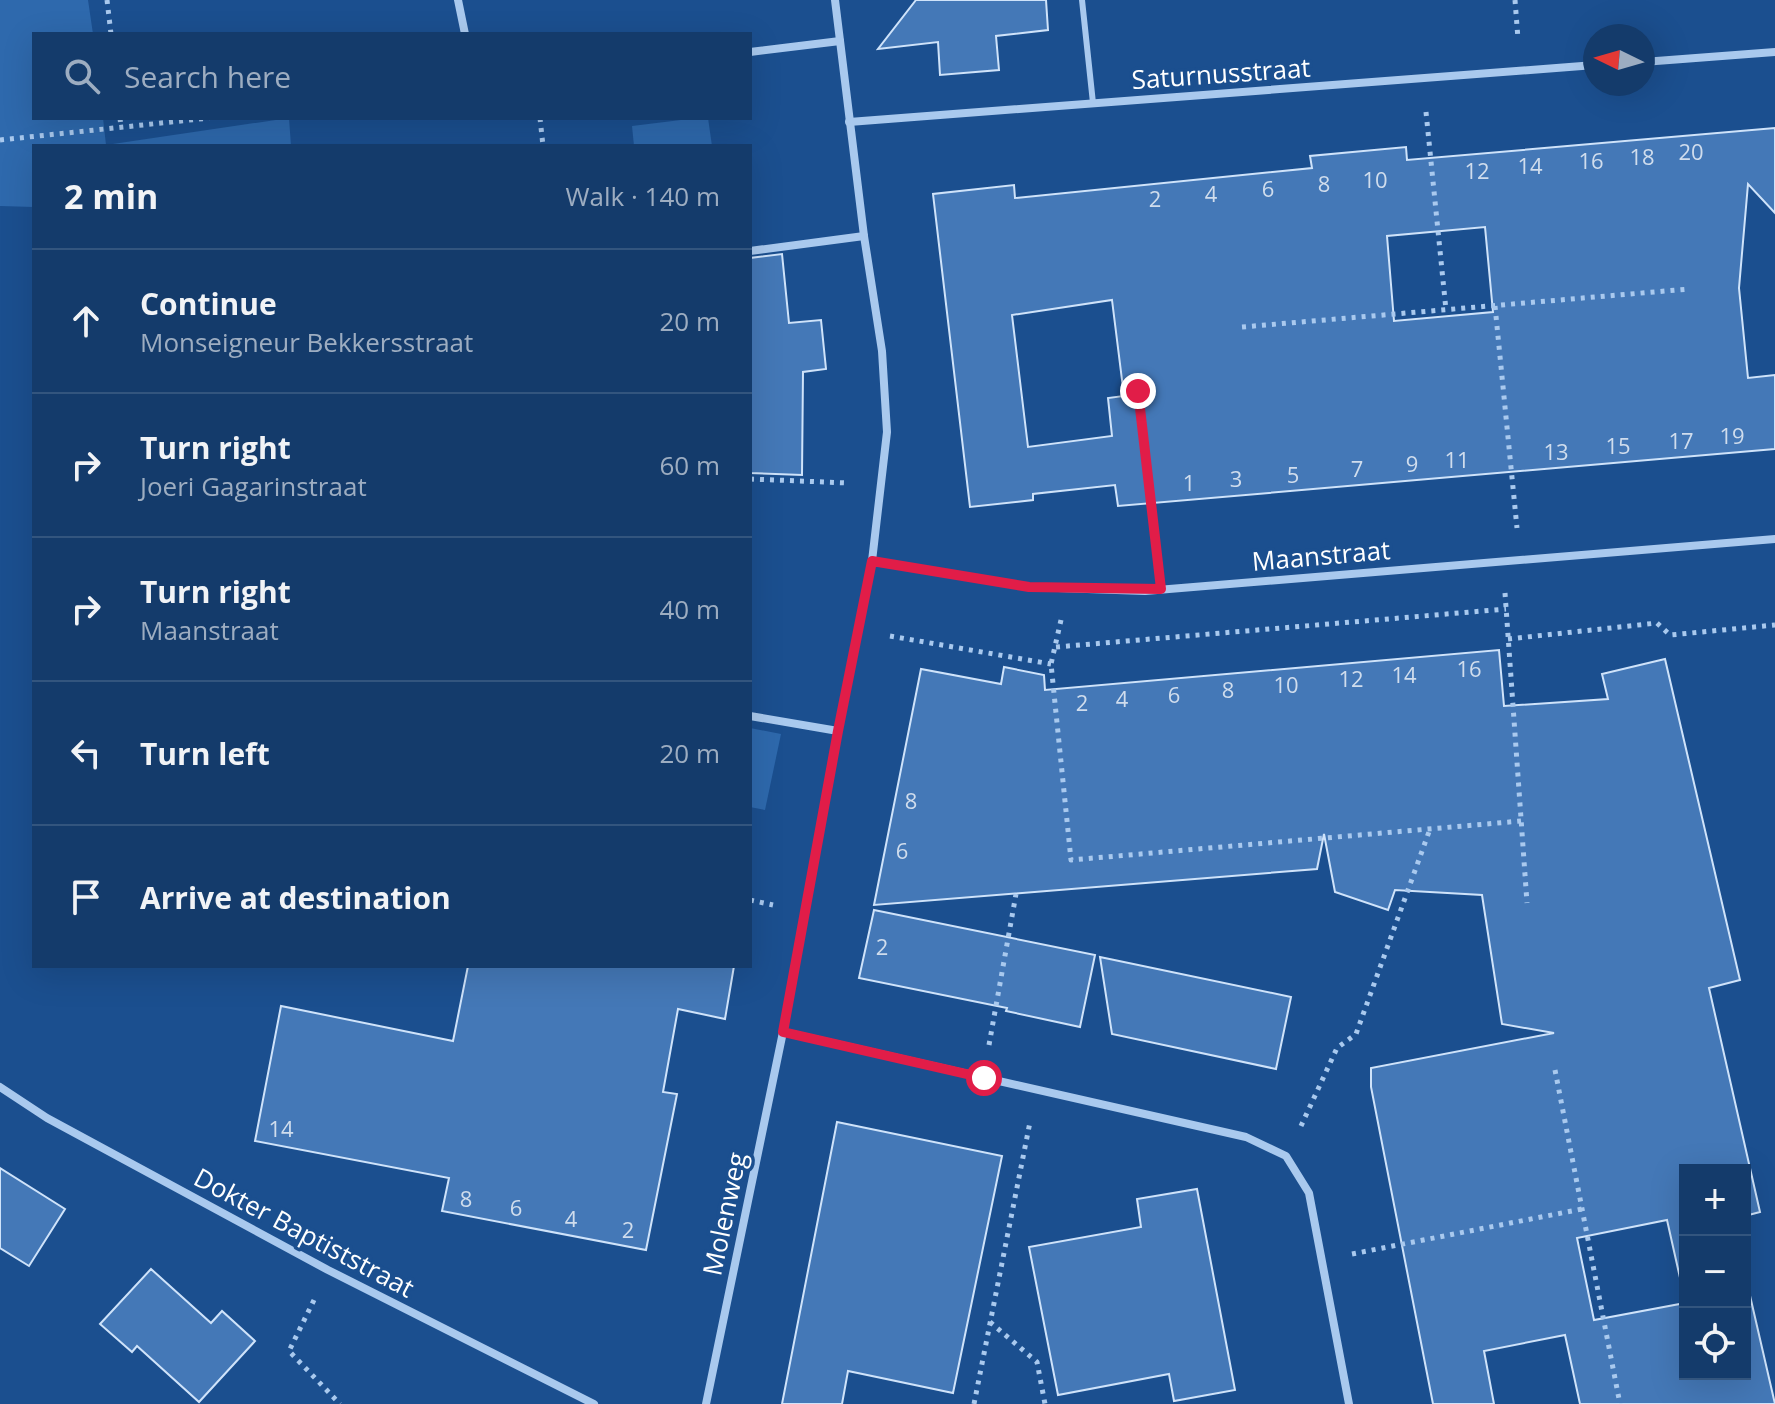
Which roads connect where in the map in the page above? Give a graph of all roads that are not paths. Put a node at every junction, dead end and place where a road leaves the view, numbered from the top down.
1 (458, 0) edge
2 (835, 0) edge
3 (1082, 0) edge
4 (465, 32) edge
5 (840, 41) junction
6 (752, 52) edge
7 (1775, 52) edge
8 (1655, 61) edge
9 (1583, 66) edge
10 (1093, 103) junction
11 (849, 122) junction
12 (864, 236) junction
13 (752, 251) edge
14 (1775, 539) edge
15 (872, 561) junction
16 (752, 716) edge
17 (838, 731) junction
18 (783, 1032) junction
19 (0, 1087) edge
20 (594, 1404) edge
21 (706, 1404) edge
22 (1349, 1404) edge

1 - 4 street
2 - 5 street, Molenweg
3 - 10 lane
5 - 6 street
5 - 11 street, Molenweg
7 - 8 street
9 - 10 street, Saturnusstraat
10 - 11 street, Saturnusstraat
11 - 12 street, Molenweg
12 - 13 street
12 - 15 street, Molenweg
14 - 15 street, Maanstraat
15 - 17 street, Molenweg
16 - 17 street
17 - 18 street, Molenweg
18 - 21 street, Molenweg
18 - 22 street
19 - 20 street, Dokter Baptiststraat

